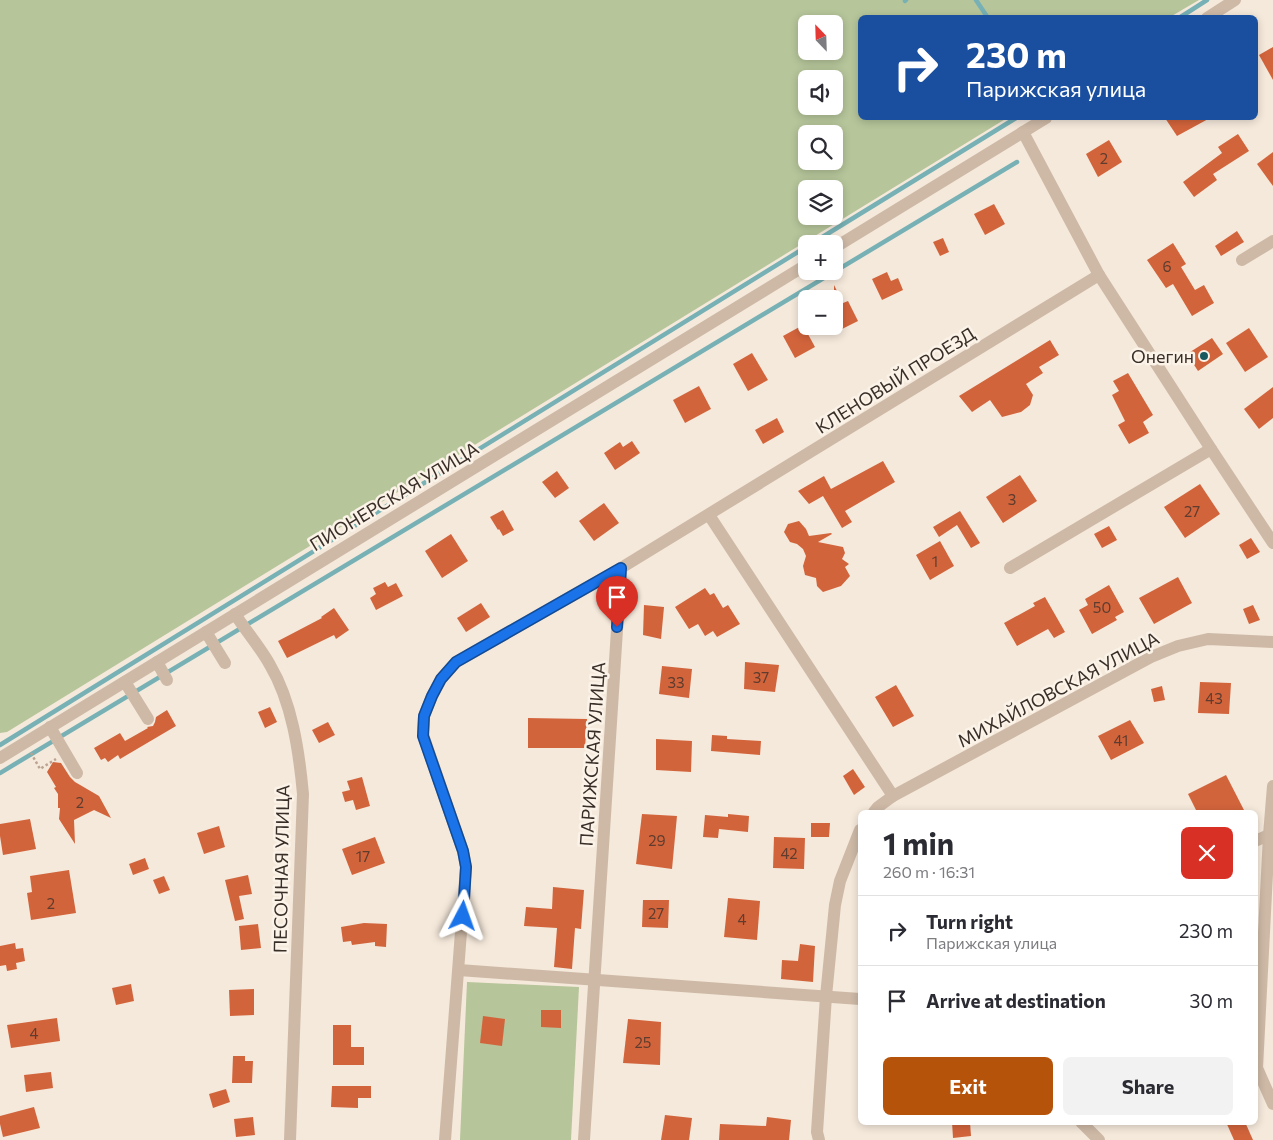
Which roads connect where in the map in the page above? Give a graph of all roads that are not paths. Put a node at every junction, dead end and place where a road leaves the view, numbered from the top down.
1 (1235, 0) edge
2 (1212, 15) edge
3 (1043, 120) edge
4 (1023, 132) junction
5 (1273, 241) edge
6 (843, 242) edge
7 (1242, 260) dead end
8 (798, 269) edge
9 (1100, 275) junction
10 (1211, 449) junction
11 (709, 515) junction
12 (1273, 543) edge
13 (621, 568) junction
14 (1010, 568) dead end
15 (235, 614) junction
16 (206, 632) junction
17 (1273, 642) edge
18 (157, 662) junction
19 (225, 663) dead end
20 (167, 680) dead end
21 (125, 682) junction
22 (148, 719) dead end
23 (50, 727) junction
24 (0, 758) edge
25 (77, 773) dead end
26 (1273, 786) edge
27 (893, 796) junction
28 (876, 810) edge
29 (858, 835) edge
30 (1269, 835) junction
31 (1258, 840) edge
32 (459, 970) junction
33 (595, 979) junction
34 (826, 996) junction
35 (858, 999) edge
36 (1258, 1049) edge
37 (1258, 1070) edge
38 (1273, 1104) edge
39 (1085, 1125) edge
40 (290, 1140) edge
41 (445, 1140) edge
42 (584, 1140) edge
43 (819, 1140) edge
44 (1099, 1140) edge

1 - 2 street
3 - 4 street
4 - 6 street
4 - 9 street
5 - 7 street
8 - 15 street, ПИОНЕРСКАЯ УЛИЦА
9 - 10 street
9 - 11 street, КЛЕНОВЫЙ ПРОЕЗД
10 - 12 street
10 - 14 street
11 - 13 street
11 - 27 street
13 - 32 street
13 - 33 street, ПАРИЖСКАЯ УЛИЦА
15 - 16 street, ПИОНЕРСКАЯ УЛИЦА
15 - 40 street, ПЕСОЧНАЯ УЛИЦА
16 - 18 street, ПИОНЕРСКАЯ УЛИЦА
16 - 19 street
17 - 27 street, МИХАЙЛОВСКАЯ УЛИЦА
18 - 20 street
18 - 21 street, ПИОНЕРСКАЯ УЛИЦА
21 - 22 street
21 - 23 street, ПИОНЕРСКАЯ УЛИЦА
23 - 24 street, ПИОНЕРСКАЯ УЛИЦА
23 - 25 street
26 - 30 street
27 - 28 street, МИХАЙЛОВСКАЯ УЛИЦА
29 - 34 street
30 - 31 street
30 - 36 street
32 - 33 street
32 - 41 street
33 - 34 street
33 - 42 street, ПАРИЖСКАЯ УЛИЦА
34 - 35 street
34 - 43 street
37 - 38 street
39 - 44 street

